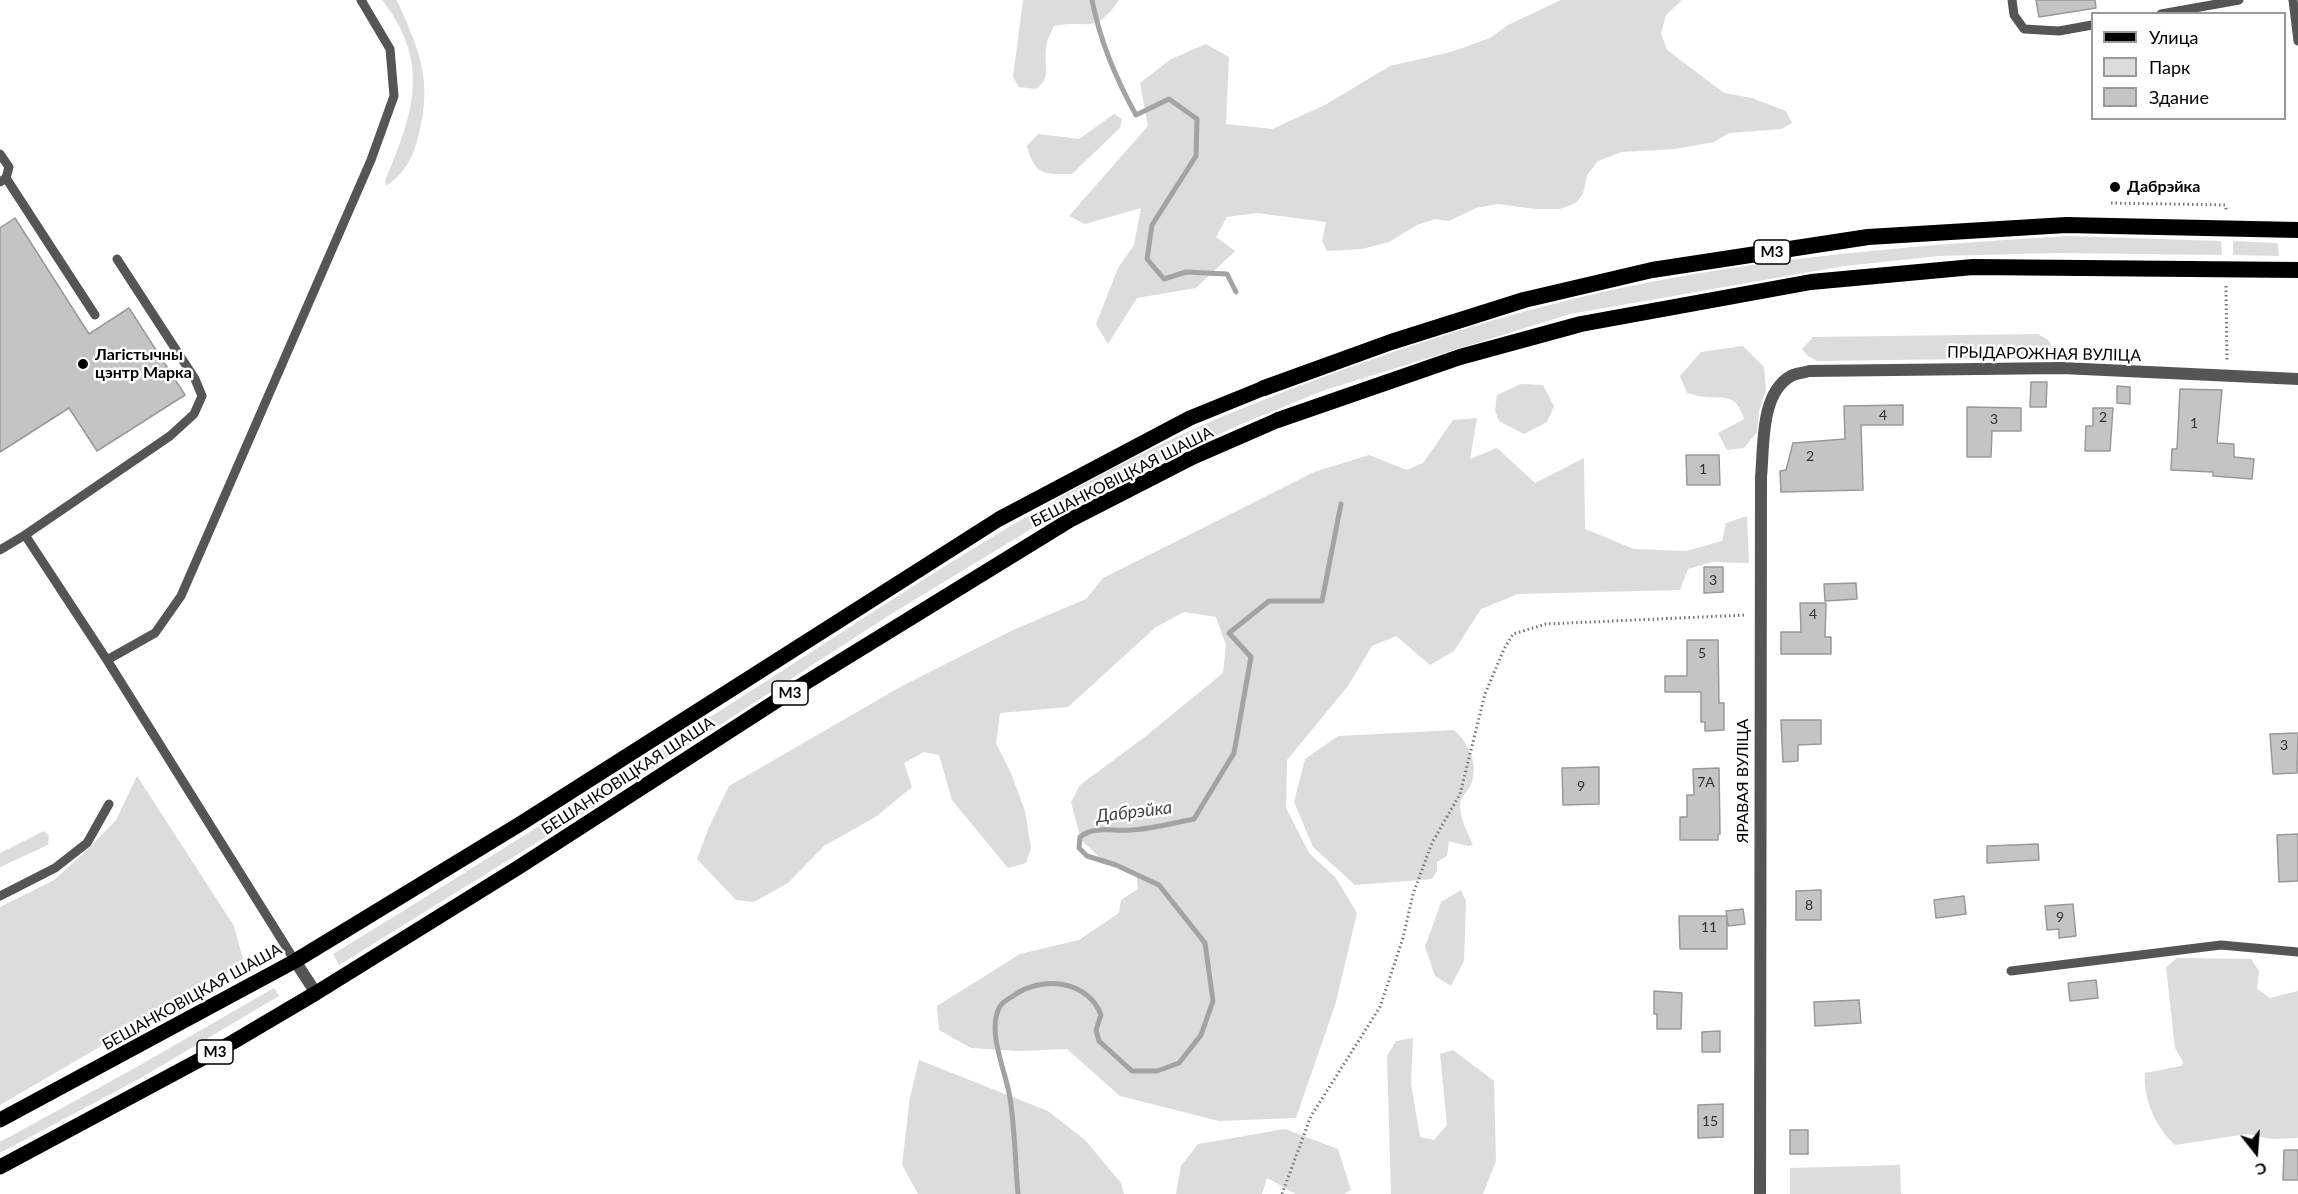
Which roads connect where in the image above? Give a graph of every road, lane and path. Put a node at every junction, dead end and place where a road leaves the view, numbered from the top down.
1 (361, 0) edge
2 (2012, 0) edge
3 (2239, 0) edge
4 (2293, 0) edge
5 (2172, 12) edge
6 (2091, 25) edge
7 (2298, 41) edge
8 (0, 154) edge
9 (3, 180) edge
10 (2111, 203) dead end
11 (2228, 216) dead end
12 (2298, 230) edge
13 (117, 260) dead end
14 (2298, 270) edge
15 (2226, 286) dead end
16 (94, 315) dead end
17 (1790, 376) joint
18 (2227, 376) junction
19 (2298, 379) edge
20 (1264, 388) joint
21 (1278, 420) joint
22 (25, 535) junction
23 (0, 550) edge
24 (1760, 615) junction
25 (107, 660) junction
26 (109, 804) dead end
27 (0, 896) edge
28 (2298, 952) edge
29 (295, 961) junction
30 (2011, 971) dead end
31 (316, 993) junction
32 (0, 1120) edge
33 (0, 1167) edge
34 (1282, 1194) edge
35 (1760, 1194) edge

1 - 25 lane
2 - 6 lane
3 - 5 lane
4 - 7 lane
8 - 9 lane
9 - 16 lane
10 - 11 path
12 - 20 highway, М3
13 - 22 lane
14 - 21 highway, М3
15 - 18 path
17 - 18 street, ПРЫДАРОЖНАЯ ВУЛІЦА
17 - 24 street, ЯРАВАЯ ВУЛІЦА
18 - 19 street, ПРЫДАРОЖНАЯ ВУЛІЦА
20 - 29 main road, БЕШАНКОВІЦКАЯ ШАША / М3
21 - 31 main road, БЕШАНКОВІЦКАЯ ШАША / М3
22 - 23 lane
22 - 25 lane
24 - 34 path
24 - 35 street, ЯРАВАЯ ВУЛІЦА
25 - 29 lane
26 - 27 lane
28 - 30 lane
29 - 31 street
29 - 32 main road, БЕШАНКОВІЦКАЯ ШАША / М3
31 - 33 main road, БЕШАНКОВІЦКАЯ ШАША / М3

